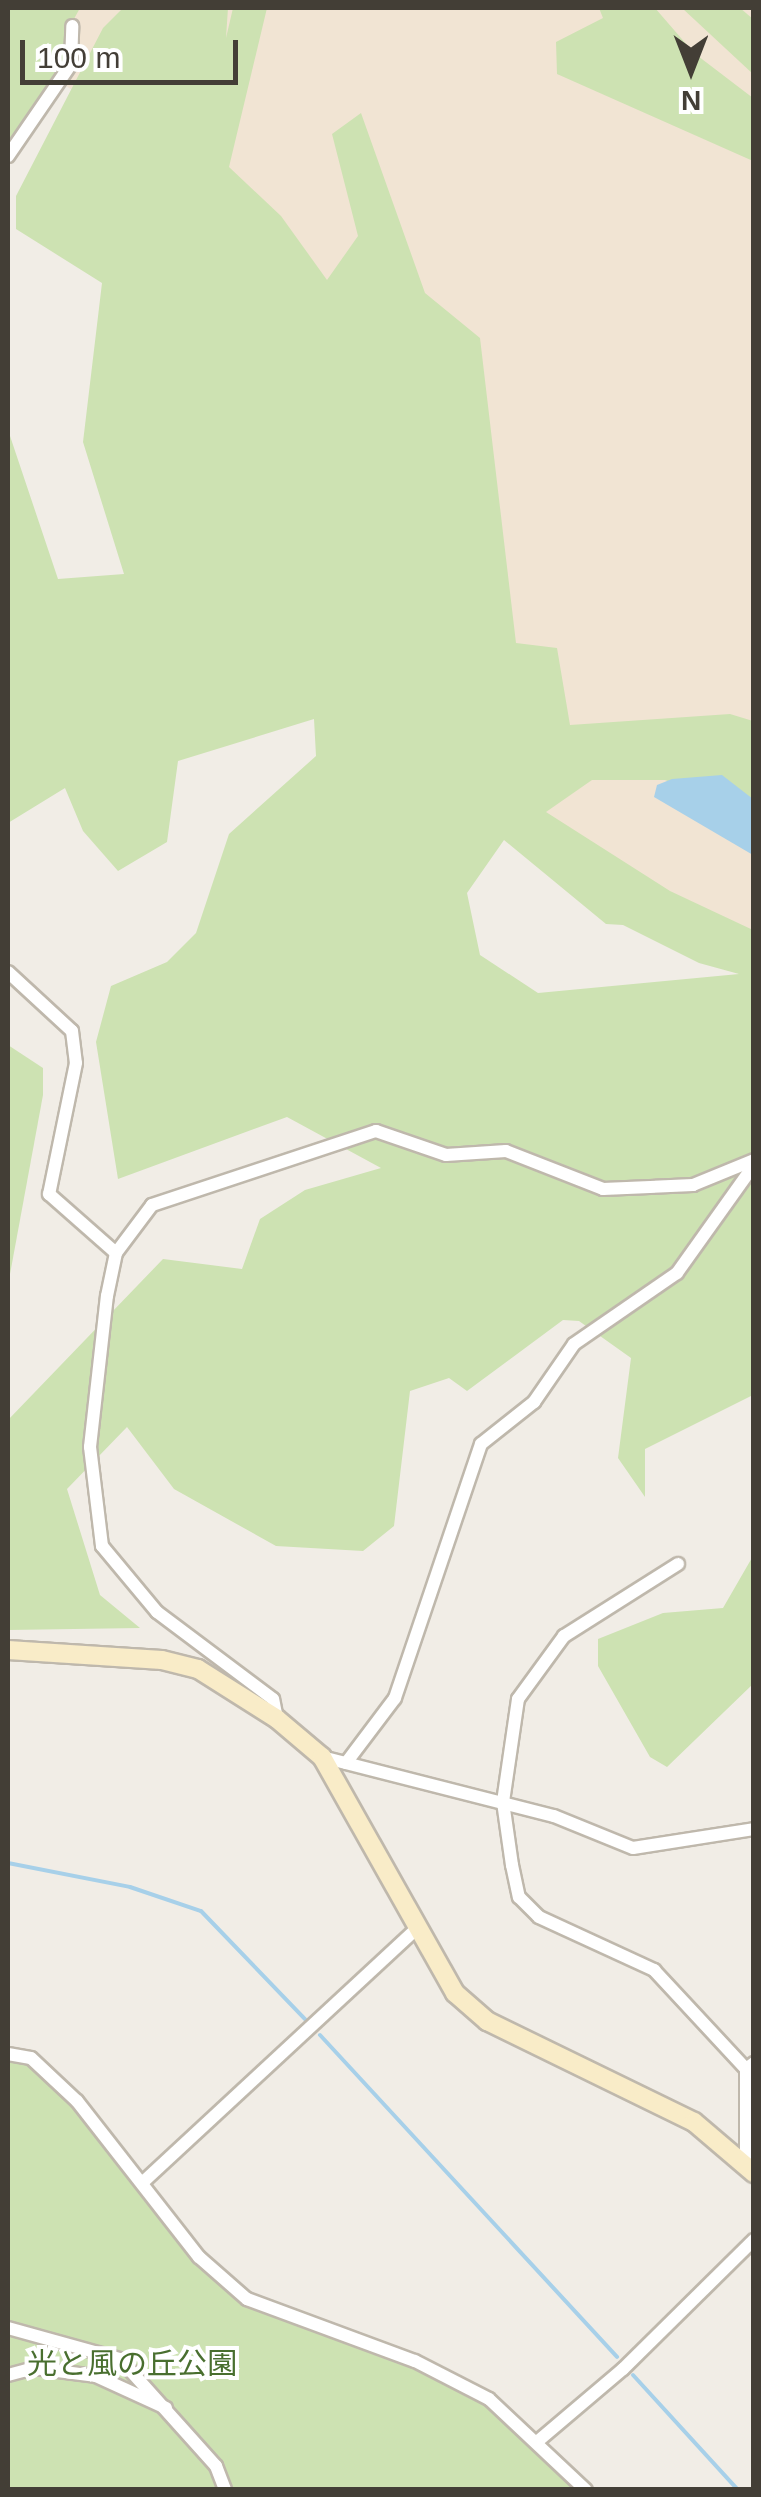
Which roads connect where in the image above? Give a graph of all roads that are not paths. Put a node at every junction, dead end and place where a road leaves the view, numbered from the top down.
1 (72, 26) dead end
2 (8, 156) edge
3 (8, 972) edge
4 (754, 1162) edge
5 (116, 1252) junction
6 (678, 1564) dead end
7 (8, 1650) edge
8 (278, 1719) junction
9 (322, 1757) junction
10 (346, 1763) junction
11 (503, 1802) junction
12 (754, 1829) edge
13 (418, 1927) junction
14 (8, 2054) edge
15 (750, 2066) edge
16 (750, 2168) edge
17 (142, 2183) junction
18 (754, 2240) edge
19 (8, 2328) edge
20 (8, 2375) edge
21 (171, 2410) junction
22 (538, 2440) junction
23 (216, 2466) junction
24 (225, 2490) edge
25 (235, 2490) edge
26 (586, 2490) edge

1 - 2 street
3 - 5 street
4 - 5 street
4 - 10 street
5 - 8 street
6 - 11 street
7 - 8 street
8 - 9 street
9 - 10 street
9 - 13 street
10 - 11 street
11 - 12 street
11 - 15 street
13 - 16 street
13 - 17 street
14 - 17 street
15 - 16 street
17 - 22 street
18 - 22 street
19 - 21 street
20 - 21 street
21 - 23 street
22 - 26 street
23 - 24 street
23 - 25 street

